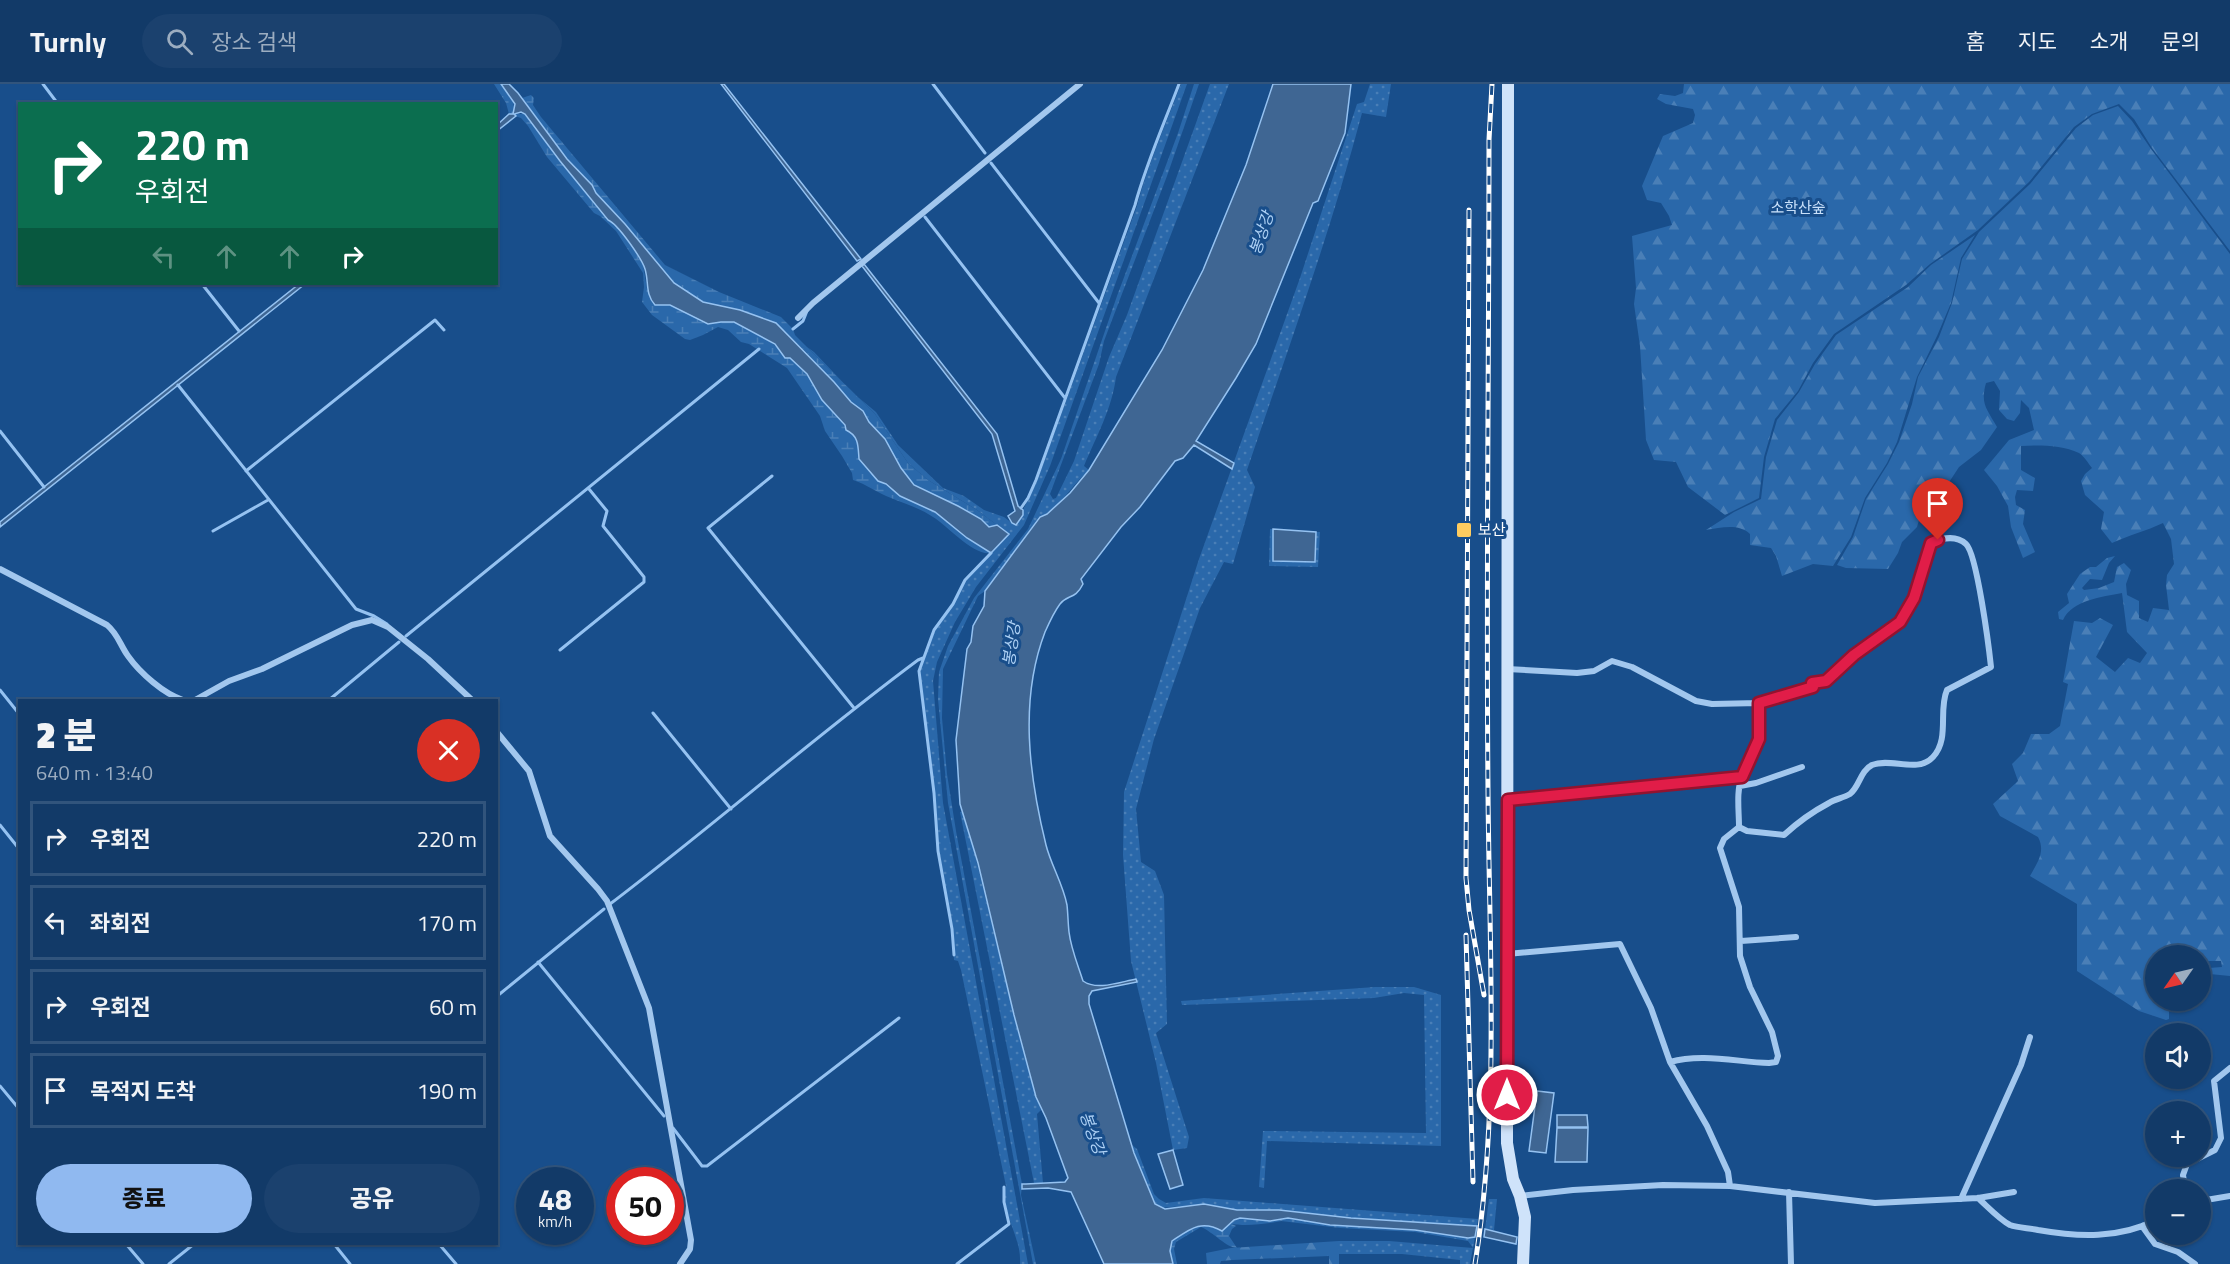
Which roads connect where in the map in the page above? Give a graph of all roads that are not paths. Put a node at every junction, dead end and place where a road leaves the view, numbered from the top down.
1 (1080, 84) edge
2 (1509, 84) edge
3 (798, 318) dead end
4 (0, 569) edge
5 (1507, 669) junction
6 (180, 699) edge
7 (198, 699) edge
8 (471, 699) edge
9 (1759, 703) junction
10 (498, 733) edge
11 (1802, 767) dead end
12 (1742, 777) junction
13 (1740, 786) junction
14 (1508, 800) junction
15 (1739, 827) junction
16 (1796, 937) dead end
17 (1741, 941) junction
18 (1507, 954) junction
19 (2030, 1037) dead end
20 (1670, 1062) junction
21 (2230, 1068) edge
22 (2184, 1179) edge
23 (1731, 1186) junction
24 (1789, 1192) junction
25 (2014, 1192) dead end
26 (1520, 1196) junction
27 (2230, 1196) edge
28 (1960, 1198) junction
29 (1978, 1198) junction
30 (2211, 1199) edge
31 (2145, 1226) edge
32 (2142, 1227) junction
33 (680, 1264) edge
34 (1523, 1264) edge
35 (1791, 1264) edge
36 (2195, 1264) edge

1 - 3 street
2 - 5 main road
4 - 6 street
5 - 9 street
5 - 14 main road
7 - 8 street
9 - 12 street
9 - 15 street
10 - 33 street
11 - 13 street
12 - 13 street
12 - 14 street
13 - 15 street
14 - 18 main road
15 - 17 street
16 - 17 street
17 - 20 street
18 - 20 street
18 - 26 main road
19 - 28 street
20 - 23 street
21 - 22 street
23 - 24 street
23 - 26 street
24 - 28 street
24 - 35 street
25 - 29 street
26 - 34 main road
27 - 30 street
28 - 29 street
29 - 32 street
31 - 32 street
32 - 36 street

